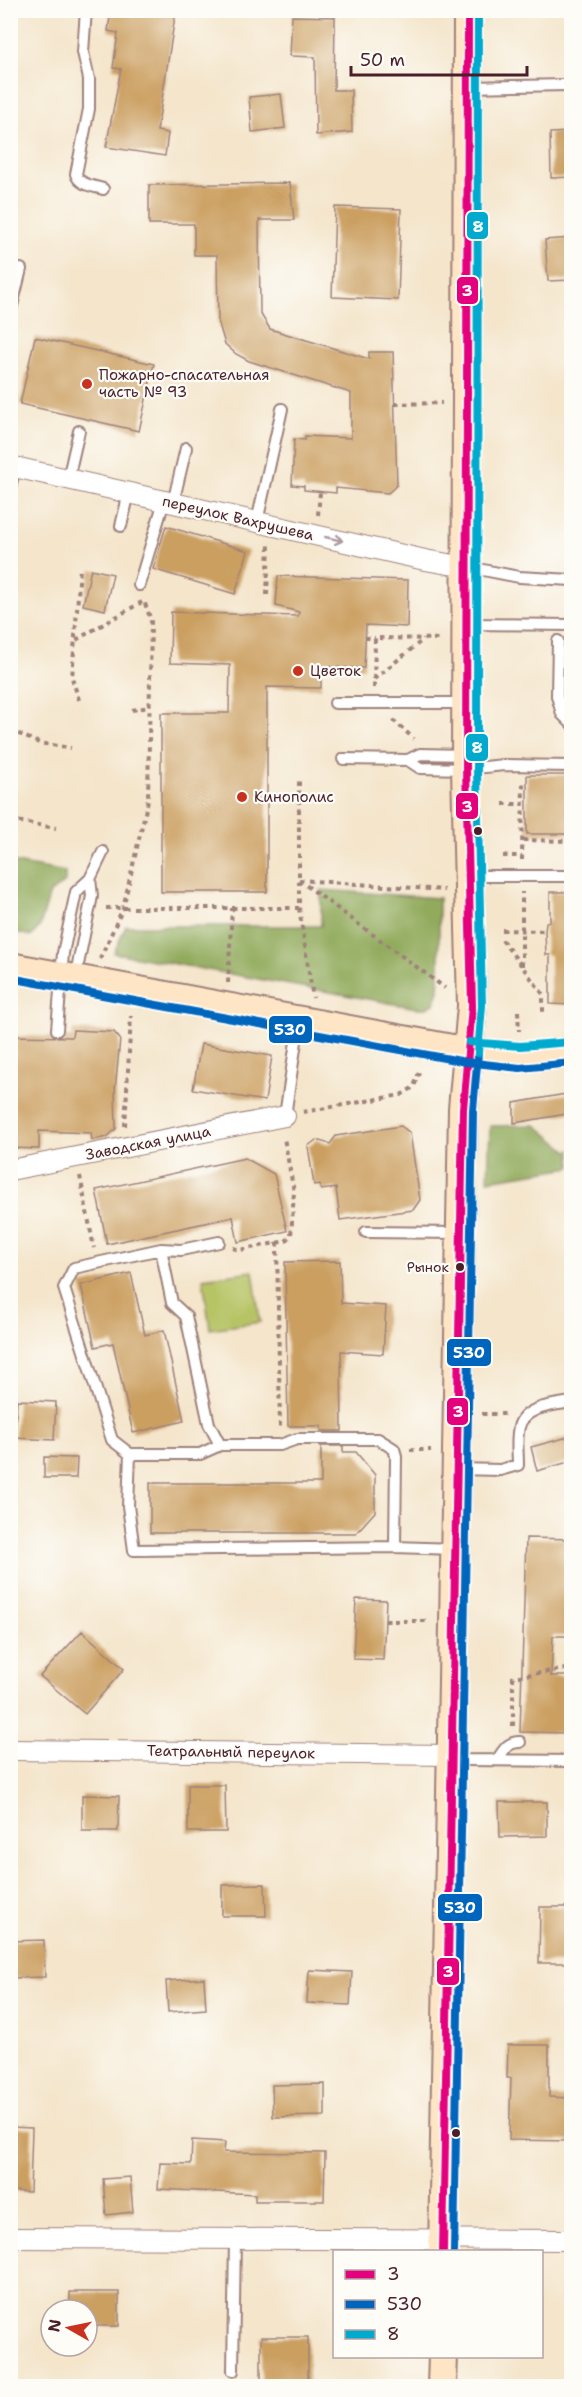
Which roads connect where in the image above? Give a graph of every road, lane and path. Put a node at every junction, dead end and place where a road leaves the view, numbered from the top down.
1 (86, 10) edge
2 (468, 10) edge
3 (568, 85) dead end
4 (468, 87) junction
5 (103, 189) dead end
6 (21, 269) dead end
7 (10, 314) edge
8 (448, 403) dead end
9 (395, 404) dead end
10 (282, 410) dead end
11 (79, 431) dead end
12 (186, 448) dead end
13 (13, 466) edge
14 (69, 479) junction
15 (10, 488) edge
16 (320, 492) dead end
17 (129, 493) junction
18 (168, 502) junction
19 (318, 520) dead end
20 (257, 522) junction
21 (121, 526) dead end
22 (269, 541) dead end
23 (466, 567) junction
24 (80, 568) dead end
25 (572, 580) edge
26 (139, 585) joint
27 (267, 595) dead end
28 (144, 600) junction
29 (572, 625) edge
30 (466, 632) junction
31 (365, 638) dead end
32 (375, 638) junction
33 (425, 639) junction
34 (75, 641) junction
35 (558, 641) dead end
36 (375, 663) dead end
37 (375, 679) dead end
38 (80, 700) dead end
39 (335, 703) dead end
40 (466, 703) junction
41 (149, 707) junction
42 (132, 710) dead end
43 (572, 724) edge
44 (10, 730) edge
45 (71, 748) dead end
46 (343, 759) dead end
47 (466, 762) junction
48 (572, 766) edge
49 (299, 778) dead end
50 (503, 804) dead end
51 (523, 804) dead end
52 (10, 820) edge
53 (56, 828) dead end
54 (522, 840) dead end
55 (572, 840) edge
56 (103, 852) dead end
57 (503, 856) dead end
58 (522, 856) dead end
59 (572, 876) edge
60 (90, 879) junction
61 (299, 880) junction
62 (458, 883) junction
63 (90, 908) junction
64 (123, 908) junction
65 (232, 908) junction
66 (298, 908) junction
67 (502, 930) dead end
68 (545, 931) dead end
69 (502, 940) dead end
70 (100, 960) dead end
71 (10, 967) edge
72 (67, 978) junction
73 (228, 983) dead end
74 (448, 990) dead end
75 (306, 1010) junction
76 (519, 1011) dead end
77 (543, 1013) dead end
78 (131, 1016) dead end
79 (57, 1030) dead end
80 (519, 1035) dead end
81 (468, 1052) junction
82 (572, 1052) edge
83 (420, 1075) dead end
84 (282, 1116) junction
85 (125, 1135) dead end
86 (77, 1157) junction
87 (10, 1170) edge
88 (366, 1232) dead end
89 (461, 1233) junction
90 (219, 1242) joint
91 (277, 1242) junction
92 (161, 1249) junction
93 (96, 1263) junction
94 (572, 1402) edge
95 (220, 1445) junction
96 (280, 1445) junction
97 (130, 1454) junction
98 (457, 1469) junction
99 (395, 1547) junction
100 (455, 1549) junction
101 (385, 1621) dead end
102 (428, 1621) dead end
103 (572, 1668) edge
104 (516, 1742) joint
105 (10, 1750) edge
106 (452, 1755) junction
107 (497, 1760) junction
108 (572, 1761) edge
109 (10, 2238) edge
110 (235, 2239) junction
111 (572, 2240) edge
112 (443, 2246) edge
113 (442, 2358) edge
114 (233, 2371) dead end
115 (442, 2386) edge

1 - 5 lane
2 - 4 street
3 - 4 lane
4 - 23 street
6 - 7 lane
8 - 9 path
10 - 20 lane
11 - 14 lane
12 - 18 lane
13 - 14 street, переулок Вахрушева
13 - 15 lane
14 - 17 street, переулок Вахрушева
16 - 19 path
17 - 18 street, переулок Вахрушева
17 - 21 lane
18 - 20 street, переулок Вахрушева
18 - 26 lane
20 -> 23 street, переулок Вахрушева
22 - 27 path
23 - 25 lane
23 - 30 street
24 - 34 path
26 - 28 path
28 - 34 path
28 - 41 path
29 - 30 lane
30 - 33 path
30 - 40 street
31 - 32 path
32 - 33 path
32 - 36 path
33 - 37 path
34 - 38 path
35 - 43 lane
39 - 40 lane
40 - 47 street
41 - 42 path
41 - 64 path
44 - 45 path
46 - 47 lane
47 - 48 lane
47 - 62 street
49 - 61 path
50 - 51 path
52 - 53 path
54 - 55 path
56 - 60 lane
57 - 58 path
59 - 62 lane
60 - 63 lane
60 - 72 lane
61 - 62 path
61 - 66 path
61 - 74 path
62 - 81 street
63 - 64 path
63 - 72 lane
64 - 65 path
64 - 70 path
65 - 66 path
65 - 73 path
66 - 75 path
67 - 68 path
69 - 77 path
71 - 72 street
72 - 75 street
72 - 79 lane
75 - 81 street
75 - 84 lane
76 - 80 path
78 - 85 path
81 - 82 street
81 - 89 street
83 - 84 path
84 - 86 street, Заводская улица
84 - 91 path
86 - 87 street, Заводская улица
86 - 93 path
88 - 89 lane
89 - 98 street
90 - 91 path
90 - 92 lane
91 - 96 path
92 - 93 lane
92 - 95 lane
93 - 97 lane
94 - 98 lane
95 - 96 lane
95 - 97 lane
96 - 99 lane
97 - 99 lane
98 - 100 street
99 - 100 lane
100 - 106 street
101 - 102 path
103 - 104 path
104 - 107 lane
105 - 106 street, Театральный переулок
106 - 107 lane
106 - 112 street
107 - 108 lane
109 - 110 street
110 - 112 street
110 - 114 lane
111 - 112 street
113 - 115 street

